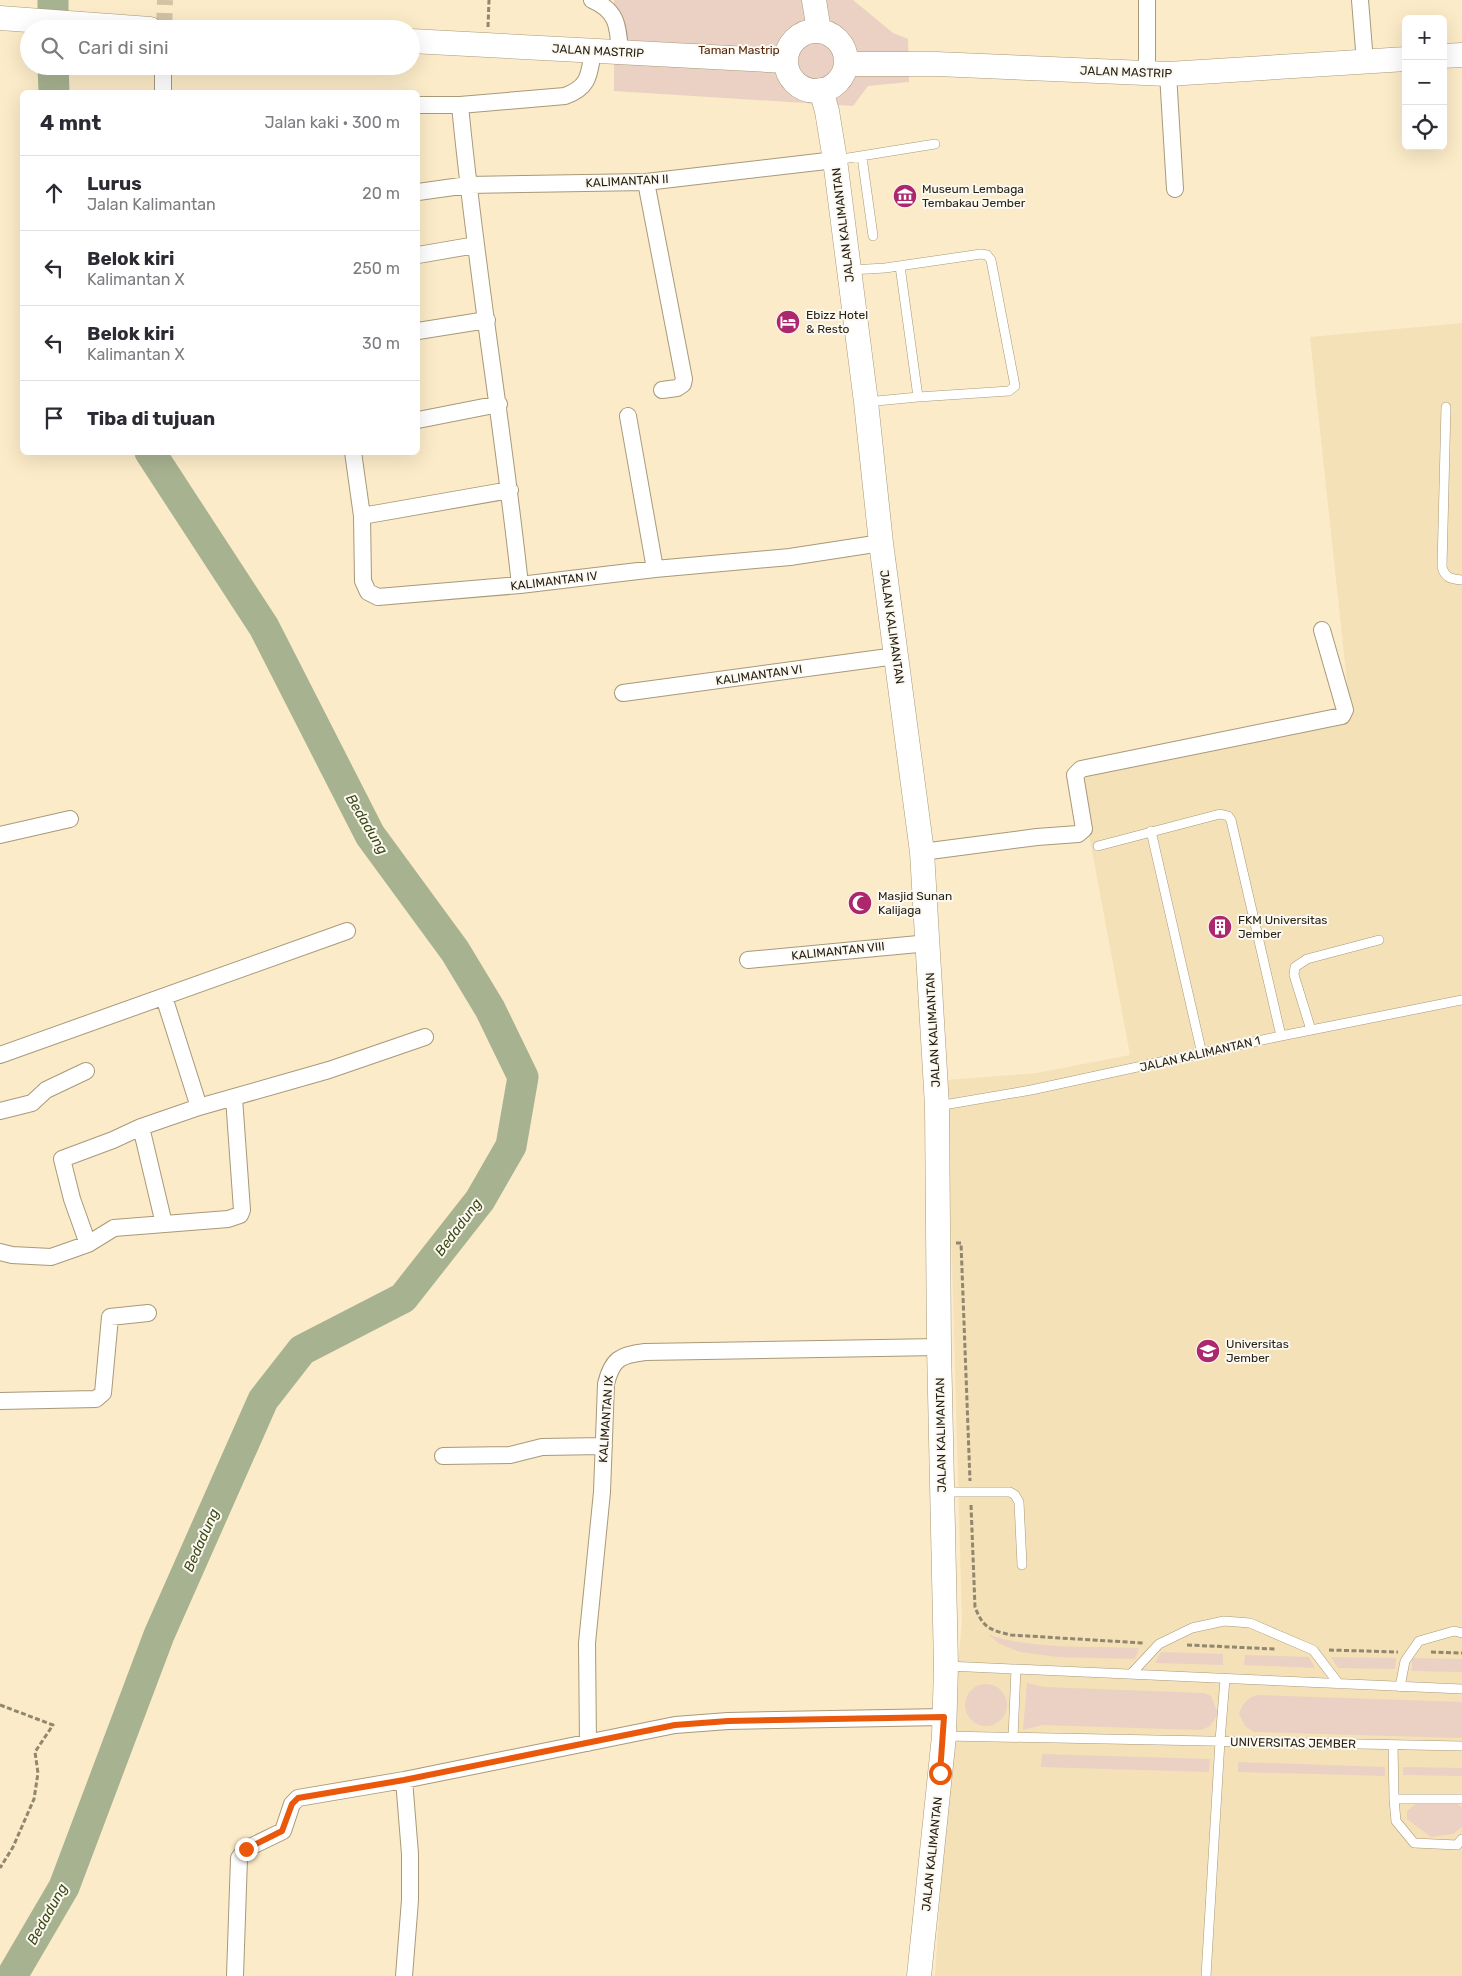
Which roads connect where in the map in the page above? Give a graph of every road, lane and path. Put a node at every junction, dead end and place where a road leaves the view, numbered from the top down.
1 (489, 0) edge
2 (592, 0) edge
3 (814, 0) edge
4 (1147, 0) edge
5 (1360, 0) edge
6 (0, 18) edge
7 (27, 20) edge
8 (819, 31) junction
9 (420, 41) edge
10 (488, 45) junction
11 (593, 51) junction
12 (620, 52) junction
13 (1462, 55) edge
14 (1447, 56) edge
15 (1402, 59) edge
16 (786, 61) junction
17 (1365, 62) junction
18 (846, 64) junction
19 (1157, 73) junction
20 (163, 75) edge
21 (163, 90) edge
22 (821, 90) junction
23 (420, 105) edge
24 (460, 105) junction
25 (935, 144) dead end
26 (862, 157) junction
27 (836, 160) junction
28 (646, 182) junction
29 (468, 185) junction
30 (1175, 189) dead end
31 (420, 192) edge
32 (873, 236) dead end
33 (476, 245) junction
34 (420, 255) edge
35 (900, 266) junction
36 (848, 270) junction
37 (487, 320) junction
38 (420, 331) edge
39 (662, 390) dead end
40 (918, 397) junction
41 (866, 402) junction
42 (499, 404) junction
43 (1446, 408) dead end
44 (628, 416) dead end
45 (420, 420) edge
46 (353, 455) edge
47 (510, 490) junction
48 (362, 516) junction
49 (881, 543) junction
50 (655, 569) junction
51 (1462, 580) edge
52 (520, 585) junction
53 (1322, 630) dead end
54 (896, 656) junction
55 (623, 693) dead end
56 (70, 819) dead end
57 (1151, 831) junction
58 (0, 835) edge
59 (1098, 846) dead end
60 (922, 852) junction
61 (347, 931) dead end
62 (1379, 940) dead end
63 (929, 942) junction
64 (748, 960) dead end
65 (164, 997) junction
66 (1462, 1000) edge
67 (1311, 1030) junction
68 (1281, 1036) junction
69 (425, 1037) dead end
70 (0, 1054) edge
71 (1202, 1054) junction
72 (86, 1071) dead end
73 (234, 1098) junction
74 (937, 1106) junction
75 (200, 1107) junction
76 (0, 1111) edge
77 (141, 1128) junction
78 (164, 1224) junction
79 (938, 1243) junction
80 (88, 1244) junction
81 (0, 1252) edge
82 (148, 1312) dead end
83 (939, 1347) junction
84 (0, 1401) edge
85 (604, 1446) junction
86 (443, 1456) dead end
87 (942, 1492) junction
88 (970, 1492) junction
89 (1022, 1565) dead end
90 (1462, 1633) edge
91 (1159, 1644) junction
92 (1313, 1650) junction
93 (1411, 1652) junction
94 (1462, 1653) edge
95 (946, 1666) junction
96 (1016, 1669) junction
97 (1131, 1674) junction
98 (1225, 1679) junction
99 (1339, 1684) junction
100 (1400, 1686) junction
101 (1462, 1690) edge
102 (0, 1705) edge
103 (944, 1726) junction
104 (1013, 1737) junction
105 (1220, 1741) junction
106 (588, 1743) junction
107 (1393, 1745) junction
108 (1462, 1746) edge
109 (404, 1780) junction
110 (1394, 1799) junction
111 (1462, 1799) edge
112 (1462, 1840) edge
113 (0, 1867) edge
114 (235, 1976) edge
115 (404, 1976) edge
116 (920, 1976) edge
117 (1206, 1976) edge

1 - 10 path
2 - 12 street
3 - 8 main road
4 - 19 street
5 - 17 street
6 - 7 main road
8 - 16 main road
8 - 18 main road
9 - 10 main road, JALAN MASTRIP
10 - 11 main road, JALAN MASTRIP
11 - 12 main road, JALAN MASTRIP
11 - 24 street
12 - 16 main road, JALAN MASTRIP
13 - 14 main road
15 - 17 main road, JALAN MASTRIP
16 - 22 main road
17 - 19 main road, JALAN MASTRIP
18 - 19 main road, JALAN MASTRIP
18 - 22 main road
19 - 30 street
20 - 21 street
22 - 27 main road, JALAN KALIMANTAN
23 - 24 street
24 - 29 street
25 - 26 lane
26 - 27 lane
26 - 32 lane
27 - 28 street, KALIMANTAN II
27 - 36 main road, JALAN KALIMANTAN
28 - 29 street, KALIMANTAN II
28 - 39 street
29 - 31 street, KALIMANTAN II
29 - 33 street
33 - 34 street
33 - 37 street
35 - 36 lane
35 - 40 lane
35 - 40 lane
36 - 41 main road, JALAN KALIMANTAN
37 - 38 street
37 - 42 street
40 - 41 lane
41 - 49 main road, JALAN KALIMANTAN
42 - 45 street
42 - 47 street
43 - 51 lane
44 - 50 street
46 - 48 street, KALIMANTAN IV
47 - 48 street
47 - 52 street
48 - 52 street, KALIMANTAN IV
49 - 50 street, KALIMANTAN IV
49 - 54 main road, JALAN KALIMANTAN
50 - 52 street, KALIMANTAN IV
53 - 60 street
54 - 55 street, KALIMANTAN VI
54 - 60 main road, JALAN KALIMANTAN
56 - 58 street
57 - 59 lane
57 - 68 lane
57 - 71 lane
60 - 63 main road, JALAN KALIMANTAN
61 - 65 street
62 - 67 lane
63 - 64 street, KALIMANTAN VIII
63 - 74 main road, JALAN KALIMANTAN
65 - 70 street
65 - 75 street
66 - 67 lane, JALAN KALIMANTAN 1
67 - 68 lane, JALAN KALIMANTAN 1
68 - 71 lane, JALAN KALIMANTAN 1
69 - 73 street
71 - 74 lane, JALAN KALIMANTAN 1
72 - 76 street
73 - 75 street
73 - 78 street
74 - 79 main road, JALAN KALIMANTAN
75 - 77 street
77 - 78 street
77 - 80 street
78 - 80 street
79 - 83 main road, JALAN KALIMANTAN
79 - 88 path
80 - 81 street
82 - 84 street
83 - 85 street, KALIMANTAN IX
83 - 87 main road, JALAN KALIMANTAN
85 - 86 street
85 - 106 street, KALIMANTAN IX
87 - 88 lane
87 - 95 main road, JALAN KALIMANTAN
88 - 89 lane
88 - 91 path
90 - 93 lane
91 - 92 path
91 - 92 lane
91 - 97 lane
92 - 93 path
92 - 99 lane
93 - 94 path
93 - 100 lane
95 - 96 lane
95 - 103 main road, JALAN KALIMANTAN
96 - 97 lane
96 - 104 lane
97 - 98 lane
98 - 99 lane
98 - 105 lane
99 - 100 lane
100 - 101 lane
102 - 113 path
103 - 104 lane, UNIVERSITAS JEMBER
103 - 106 street
103 - 116 main road, JALAN KALIMANTAN
104 - 105 lane, UNIVERSITAS JEMBER
105 - 107 lane, UNIVERSITAS JEMBER
105 - 117 lane
106 - 109 street
107 - 108 lane, UNIVERSITAS JEMBER
107 - 110 lane
109 - 114 street
109 - 115 street
110 - 111 lane
110 - 112 lane

